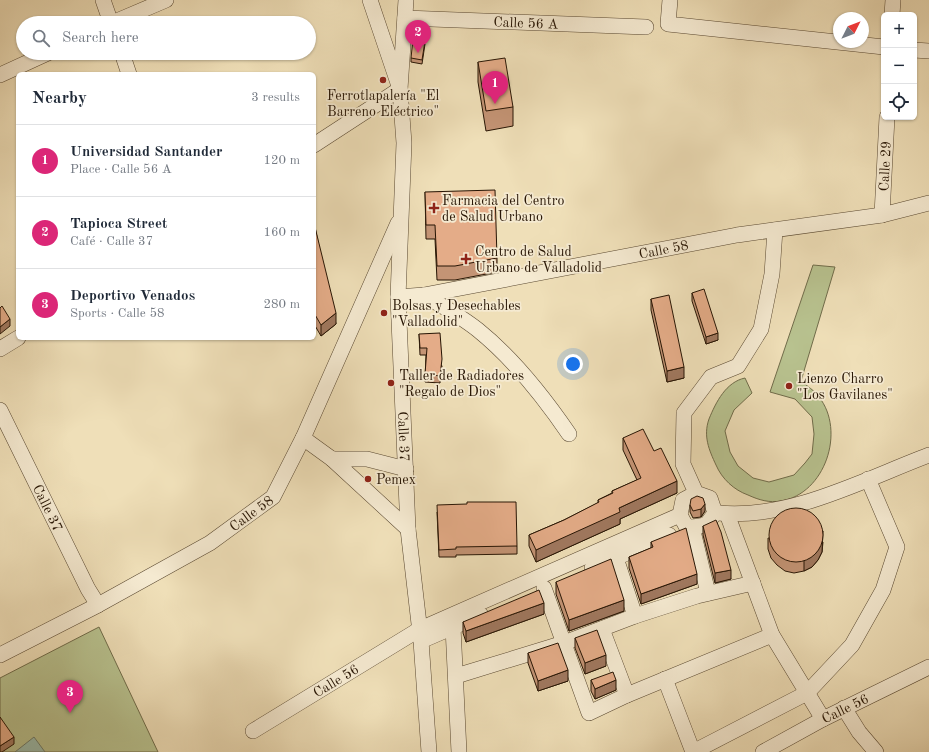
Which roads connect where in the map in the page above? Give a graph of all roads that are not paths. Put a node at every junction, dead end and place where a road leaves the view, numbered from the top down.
1 (103, 0) edge
2 (166, 0) edge
3 (370, 0) edge
4 (406, 0) edge
5 (670, 0) edge
6 (893, 0) edge
7 (892, 12) edge
8 (109, 16) edge
9 (128, 16) edge
10 (405, 18) junction
11 (646, 27) dead end
12 (881, 47) edge
13 (917, 50) edge
14 (929, 51) edge
15 (33, 60) edge
16 (124, 60) edge
17 (128, 72) edge
18 (0, 75) edge
19 (400, 89) junction
20 (887, 120) edge
21 (316, 144) edge
22 (929, 203) edge
23 (402, 215) junction
24 (882, 215) junction
25 (775, 230) junction
26 (424, 295) junction
27 (398, 297) junction
28 (16, 339) edge
29 (0, 349) edge
30 (0, 410) edge
31 (569, 434) dead end
32 (303, 438) junction
33 (929, 455) edge
34 (332, 459) junction
35 (406, 469) junction
36 (868, 479) junction
37 (696, 492) junction
38 (721, 514) junction
39 (687, 523) junction
40 (408, 529) junction
41 (616, 558) junction
42 (753, 583) junction
43 (544, 588) junction
44 (708, 594) junction
45 (98, 605) junction
46 (635, 616) junction
47 (453, 627) junction
48 (602, 628) junction
49 (421, 635) junction
50 (772, 635) junction
51 (564, 643) junction
52 (0, 655) edge
53 (929, 667) edge
54 (456, 676) junction
55 (598, 678) junction
56 (665, 679) junction
57 (807, 693) junction
58 (627, 695) junction
59 (844, 708) junction
60 (823, 719) junction
61 (253, 731) dead end
62 (429, 752) edge
63 (459, 752) edge
64 (693, 752) edge
65 (762, 752) edge
66 (876, 752) edge

1 - 8 street
2 - 9 street
3 - 19 street
4 - 10 street, Calle 37
5 - 12 street
6 - 7 street
10 - 11 street, Calle 56 A
10 - 19 street, Calle 37
13 - 14 street
15 - 18 street
16 - 17 street
19 - 21 street
19 - 23 street, Calle 37
20 - 24 street, Calle 29
22 - 24 street, Calle 58
23 - 27 street, Calle 37
23 - 32 street, Calle 58
24 - 25 street, Calle 58
25 - 26 street, Calle 58
25 - 37 street
26 - 27 street, Calle 58
26 - 31 street
27 - 35 street, Calle 37
28 - 29 street
30 - 45 street, Calle 37
32 - 34 street
32 - 45 street, Calle 58
33 - 36 street
34 - 35 street
34 - 40 street
35 - 40 street, Calle 37
36 - 38 street
36 - 57 street
37 - 38 street
37 - 39 street
38 - 39 street
38 - 42 street
39 - 41 street
39 - 44 street
39 - 49 street
40 - 49 street, Calle 37
41 - 43 street
41 - 46 street
42 - 44 street
42 - 50 street
43 - 47 street
43 - 51 street
44 - 46 street
45 - 52 street, Calle 58
46 - 48 street
47 - 49 street
47 - 54 street
48 - 51 street
48 - 55 street
49 - 61 street, Calle 56
49 - 62 street, Calle 37
50 - 56 street
50 - 57 street
51 - 54 street
51 - 55 street
53 - 59 street, Calle 56
54 - 63 street
55 - 58 street
55 - 58 street
56 - 58 street
56 - 64 street
57 - 60 street
57 - 64 street
59 - 60 street, Calle 56
59 - 66 street
60 - 65 street, Calle 56

